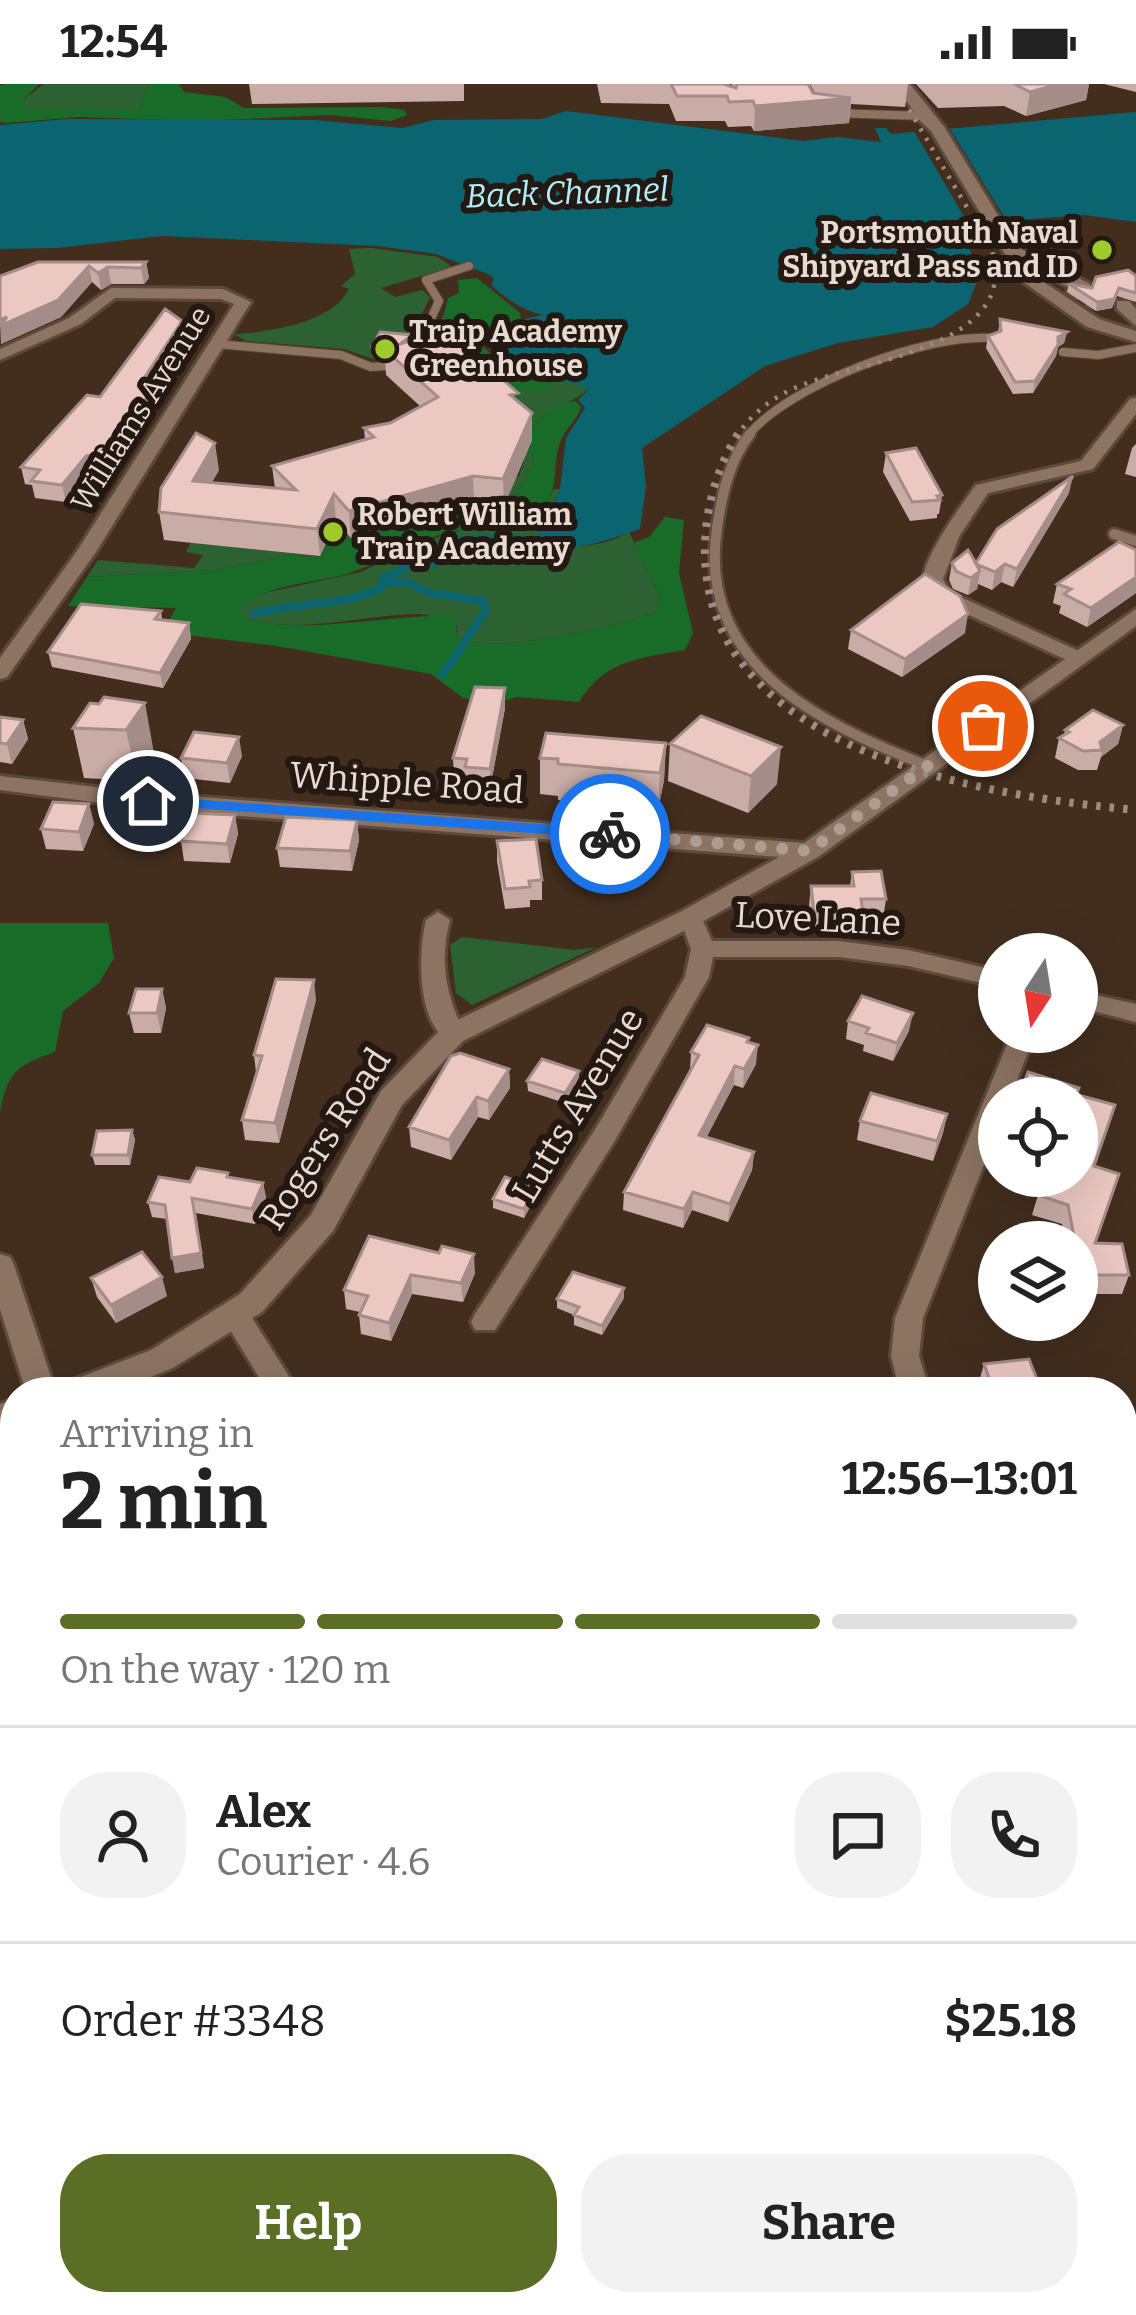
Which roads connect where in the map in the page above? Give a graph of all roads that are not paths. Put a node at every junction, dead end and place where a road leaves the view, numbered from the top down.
1 (903, 84) edge
2 (816, 111) edge
3 (928, 124) junction
4 (1011, 257) junction
5 (469, 266) dead end
6 (1095, 286) tunnel mouth
7 (1062, 293) tunnel mouth
8 (1089, 313) tunnel mouth
9 (1130, 315) edge
10 (993, 338) edge
11 (421, 342) edge
12 (217, 344) junction
13 (1136, 348) edge
14 (1063, 352) edge
15 (0, 355) edge
16 (413, 357) edge
17 (1136, 403) edge
18 (1114, 534) dead end
19 (1136, 541) edge
20 (1136, 616) edge
21 (9, 646) edge
22 (1076, 657) junction
23 (0, 673) edge
24 (928, 766) junction
25 (0, 783) edge
26 (809, 851) junction
27 (691, 917) junction
28 (438, 920) dead end
29 (703, 949) junction
30 (978, 975) edge
31 (1098, 1004) edge
32 (1136, 1013) edge
33 (453, 1034) junction
34 (1015, 1053) edge
35 (0, 1265) edge
36 (235, 1315) junction
37 (485, 1322) dead end
38 (35, 1377) edge
39 (116, 1377) edge
40 (274, 1377) edge
41 (911, 1377) edge

1 - 3 street
2 - 3 lane
3 - 4 street
4 - 6 street
4 - 7 street
4 - 9 street
5 - 11 lane
8 - 9 street
10 - 24 lane
12 - 15 street, Williams Avenue
12 - 16 lane
12 - 21 street, Williams Avenue
13 - 14 lane
17 - 22 street
18 - 19 lane
20 - 22 street, Rogers Road
21 - 23 street, Williams Avenue
22 - 24 street, Rogers Road
24 - 26 street, Rogers Road
25 - 26 street, Whipple Road
26 - 27 street, Rogers Road
27 - 29 street
27 - 33 street, Rogers Road
28 - 33 street
29 - 30 street, Love Lane
29 - 37 street, Lutts Avenue
31 - 32 street
33 - 36 street, Rogers Road
34 - 41 street
35 - 38 street
36 - 39 street, Rogers Road
36 - 40 street

